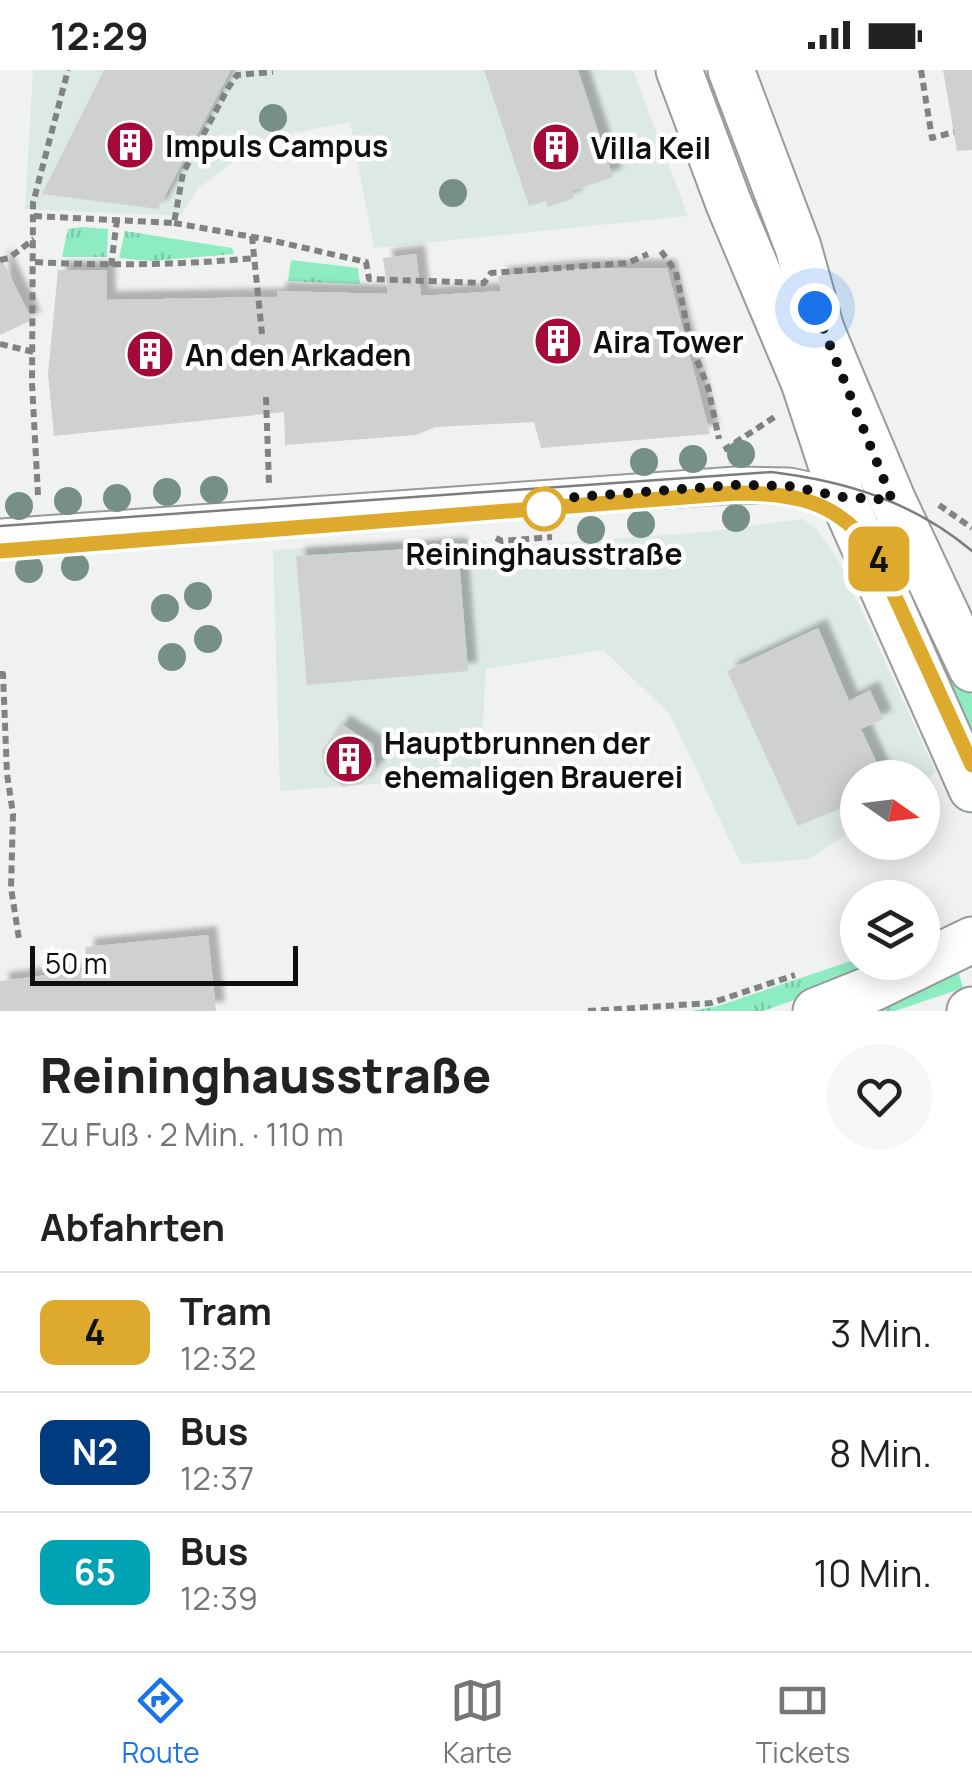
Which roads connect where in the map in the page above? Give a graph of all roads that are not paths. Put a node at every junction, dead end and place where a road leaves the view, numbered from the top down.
1 (679, 70) edge
2 (731, 70) edge
3 (842, 497) junction
4 (892, 500) junction
5 (0, 537) edge
6 (972, 669) edge
7 (972, 790) edge
8 (972, 940) edge
9 (809, 992) edge

1 - 3 main road
2 - 4 main road
3 - 4 main road
3 - 5 lane
3 - 7 main road
4 - 6 main road
8 - 9 main road

